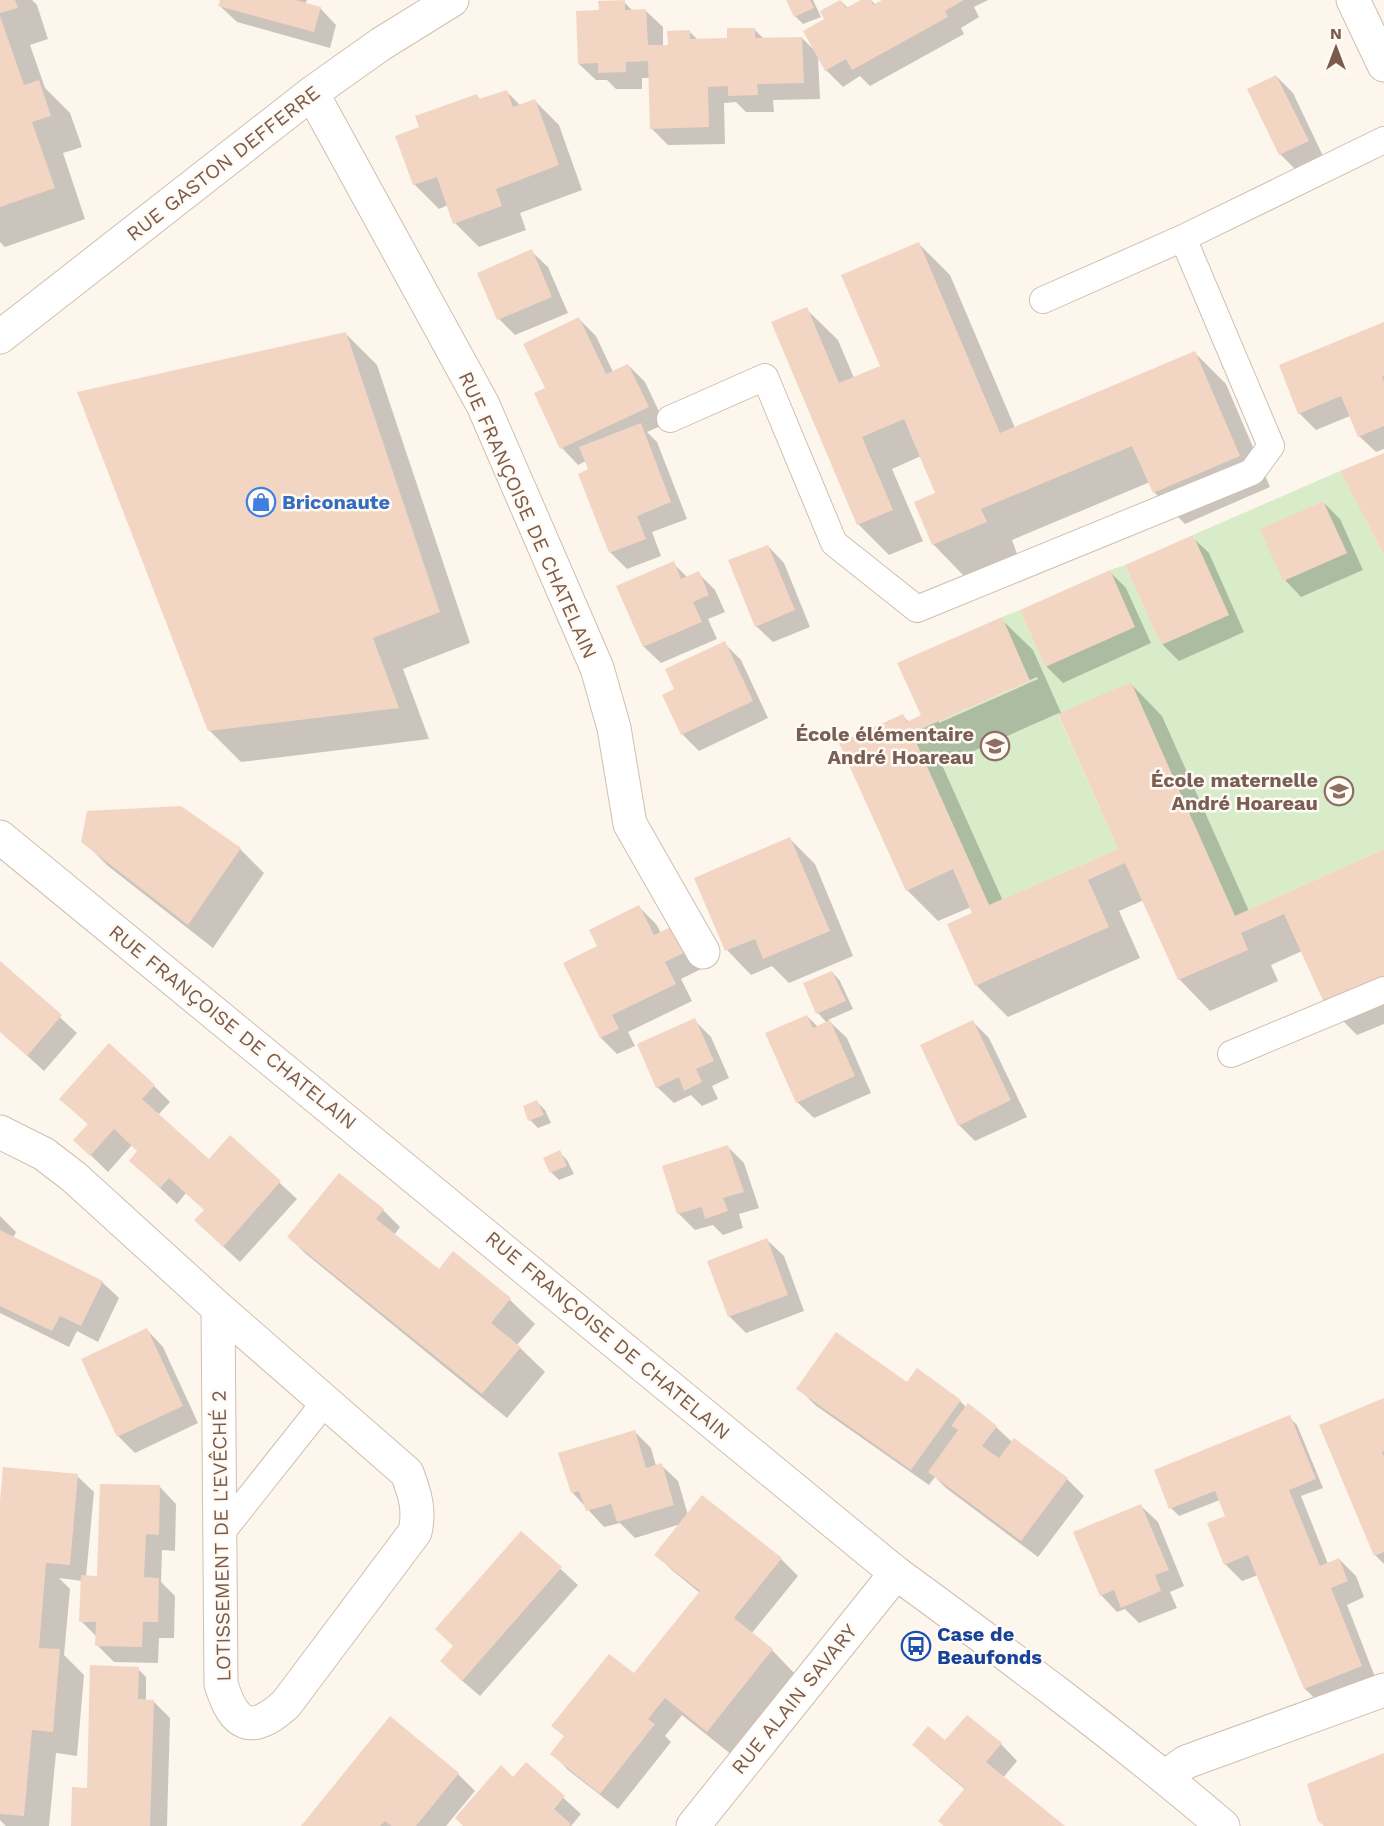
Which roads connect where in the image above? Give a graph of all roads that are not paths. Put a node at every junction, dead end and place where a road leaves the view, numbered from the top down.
1 (452, 0) edge
2 (1353, 0) edge
3 (1384, 65) edge
4 (312, 93) junction
5 (1384, 140) edge
6 (1183, 238) junction
7 (1043, 300) dead end
8 (4, 324) edge
9 (670, 419) dead end
10 (0, 837) edge
11 (703, 952) dead end
12 (1384, 990) edge
13 (1231, 1054) dead end
14 (0, 1132) edge
15 (218, 1308) junction
16 (325, 1402) junction
17 (218, 1537) junction
18 (896, 1573) junction
19 (1384, 1690) edge
20 (1165, 1777) junction
21 (693, 1826) edge
22 (1222, 1826) edge

1 - 4 street, RUE GASTON DEFFERRE
2 - 3 street
4 - 8 street, RUE GASTON DEFFERRE
4 - 11 street, RUE FRANÇOISE DE CHATELAIN
5 - 6 lane
6 - 7 lane
6 - 9 lane
10 - 18 street, RUE FRANÇOISE DE CHATELAIN
12 - 13 lane
14 - 15 street, LOTISSEMENT DE L'EVÊCHÉ 2
15 - 16 street, LOTISSEMENT DE L'EVÊCHÉ 2
15 - 17 street, LOTISSEMENT DE L'EVÊCHÉ 2
16 - 17 lane
16 - 17 street, LOTISSEMENT DE L'EVÊCHÉ 2
18 - 20 street, RUE FRANÇOISE DE CHATELAIN
18 - 21 street, RUE ALAIN SAVARY
19 - 20 street
20 - 22 street, RUE FRANÇOISE DE CHATELAIN

